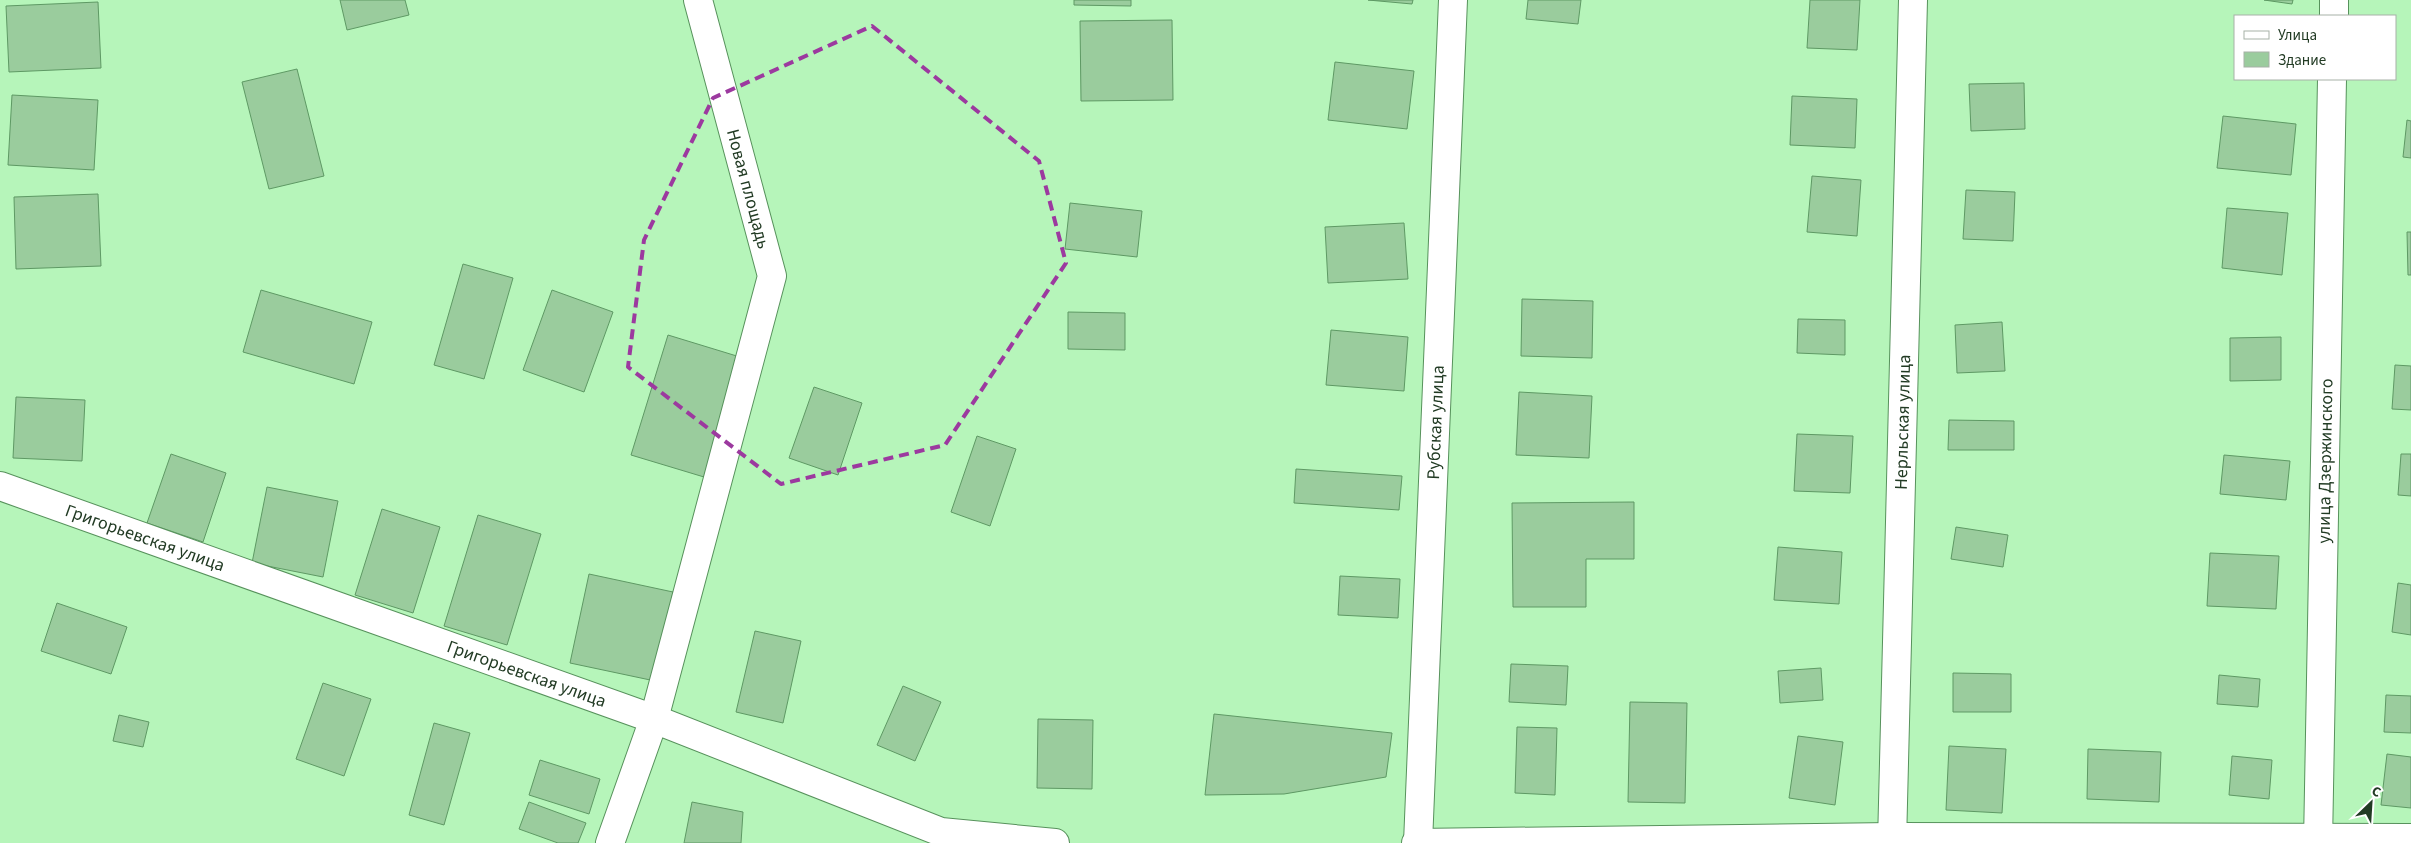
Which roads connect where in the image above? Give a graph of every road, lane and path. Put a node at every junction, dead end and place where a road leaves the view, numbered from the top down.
1 (698, 0) edge
2 (1452, 0) edge
3 (1913, 0) edge
4 (2334, 0) edge
5 (2334, 15) edge
6 (2332, 80) edge
7 (0, 486) edge
8 (654, 719) junction
9 (941, 837) edge
10 (2411, 838) edge
11 (1892, 840) edge
12 (2318, 840) edge
13 (610, 843) edge
14 (1055, 843) edge
15 (1417, 843) edge

1 - 8 street, Новая площадь
2 - 15 street, Рубская улица
3 - 11 street, Нерльская улица
4 - 5 street
6 - 12 street, улица Дзержинского
7 - 8 street, Григорьевская улица
8 - 9 street, Григорьевская улица
8 - 13 street, Новая площадь
9 - 14 street, Григорьевская улица
10 - 12 street
11 - 12 street
11 - 15 street

